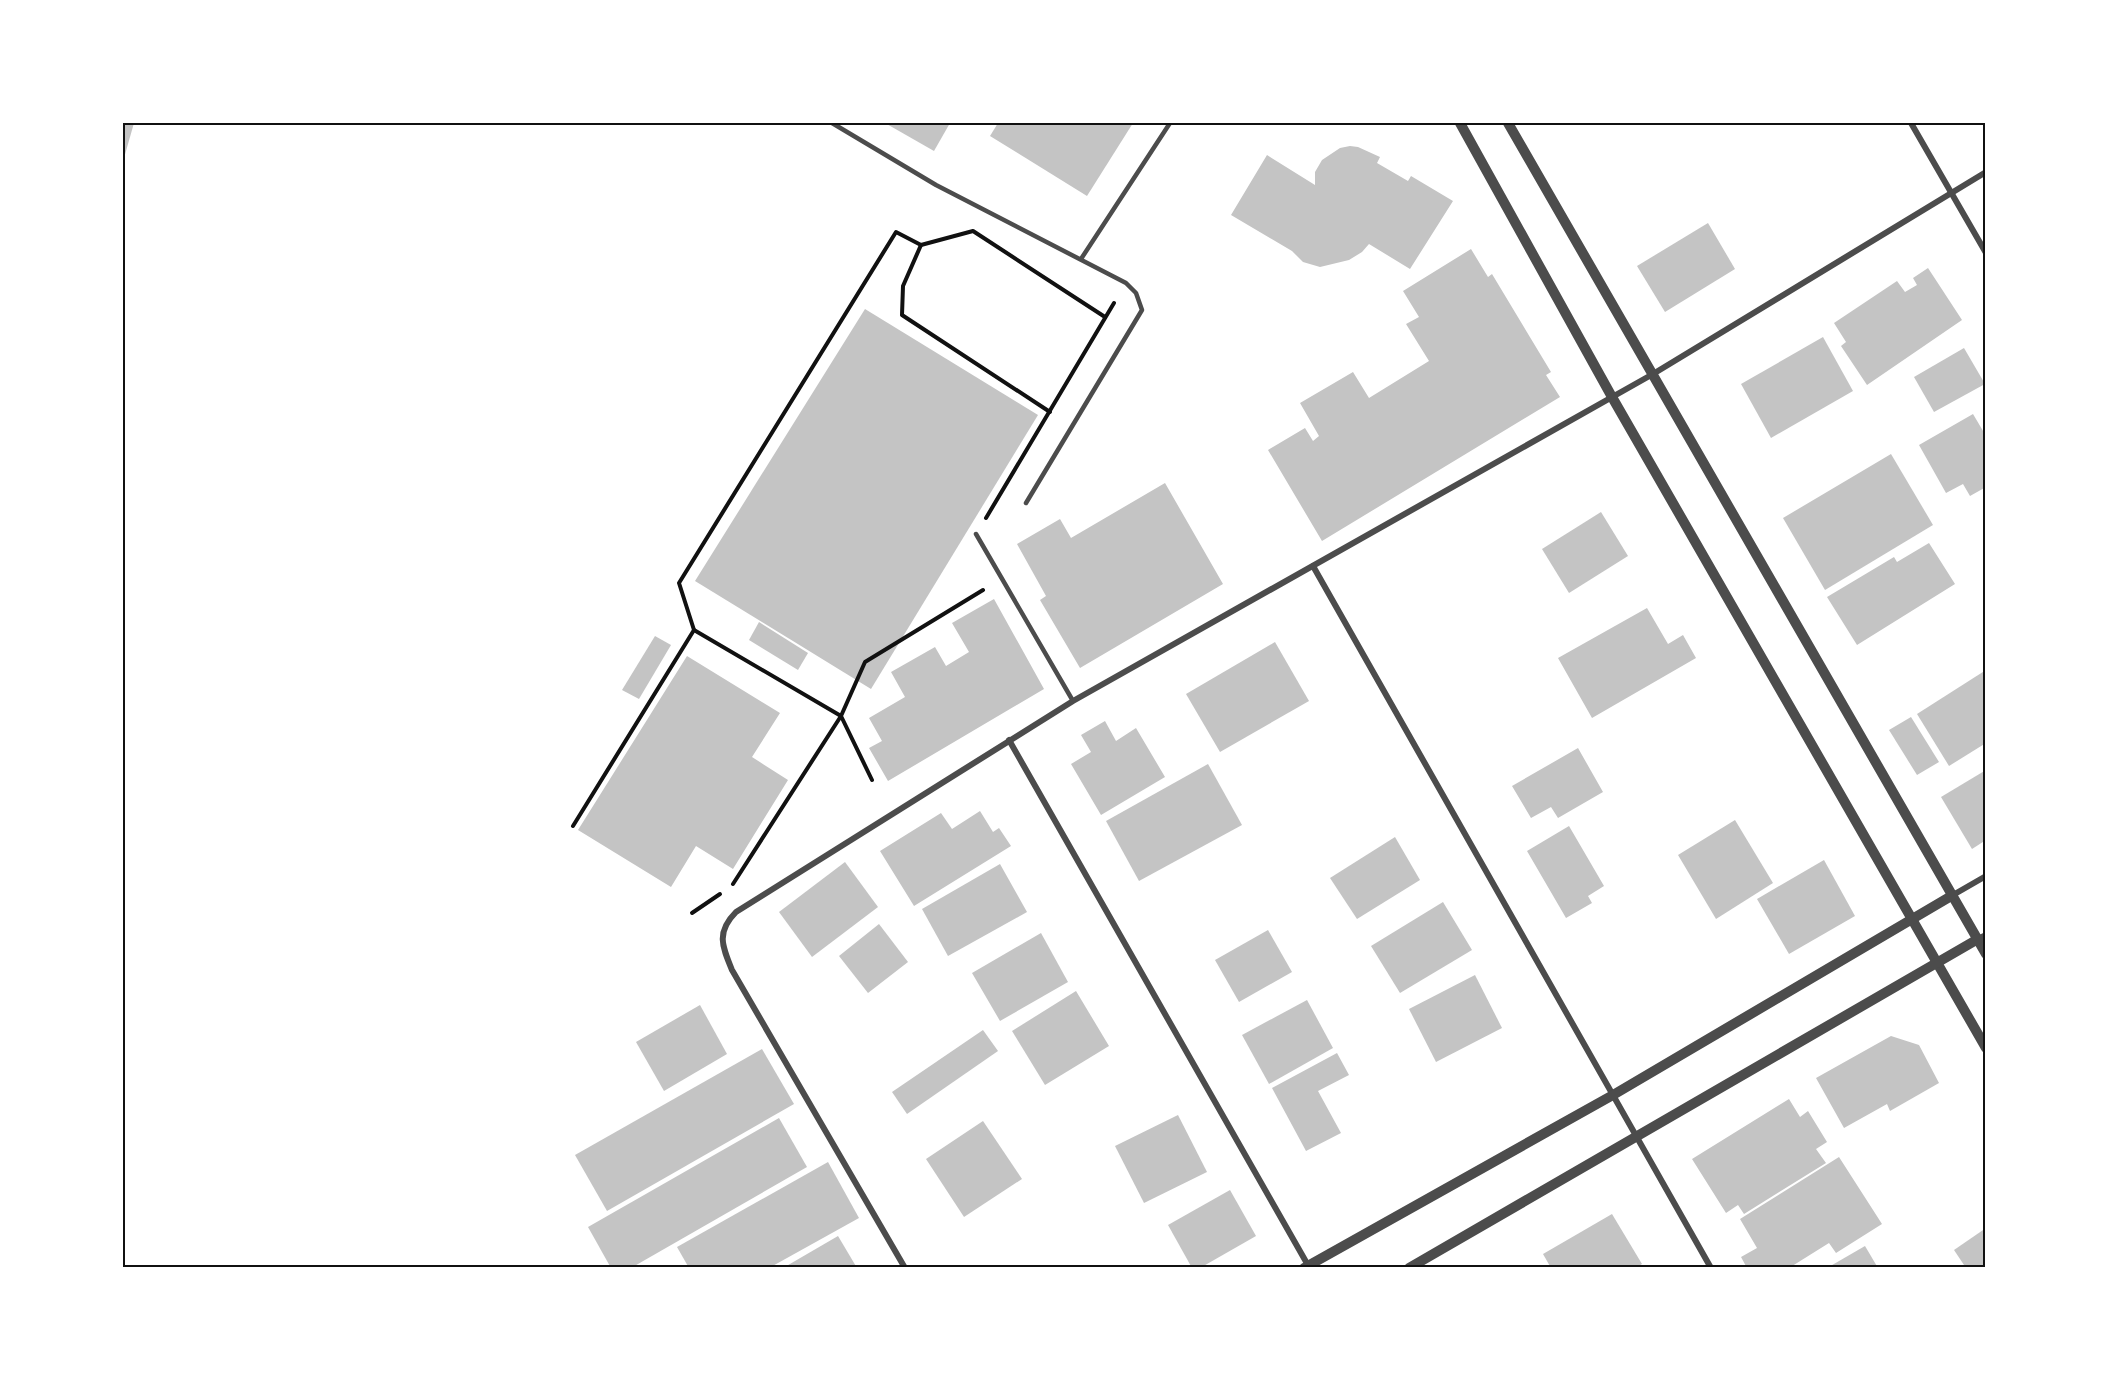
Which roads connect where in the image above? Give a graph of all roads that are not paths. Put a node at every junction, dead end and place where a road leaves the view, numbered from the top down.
1 (832, 123) edge
2 (1170, 123) edge
3 (1460, 123) edge
4 (1508, 123) edge
5 (1911, 123) edge
6 (1986, 172) edge
7 (1952, 192) junction
8 (1986, 253) edge
9 (1081, 259) junction
10 (1653, 374) junction
11 (1612, 397) junction
12 (1026, 503) dead end
13 (976, 534) road end
14 (1312, 566) junction
15 (1073, 701) junction
16 (1009, 740) junction
17 (1986, 876) edge
18 (1953, 895) junction
19 (1912, 918) junction
20 (1982, 937) edge
21 (1986, 954) edge
22 (1937, 963) junction
23 (1986, 1048) edge
24 (1613, 1095) junction
25 (1637, 1137) junction
26 (1307, 1267) edge
27 (905, 1268) edge
28 (1409, 1268) edge
29 (1711, 1268) edge

1 - 9 lane
2 - 9 lane
3 - 11 street
4 - 10 street
5 - 7 street
6 - 7 street
7 - 8 street
7 - 10 street
9 - 12 lane
10 - 11 street
10 - 18 street
11 - 14 street
11 - 19 street
13 - 15 lane
14 - 15 street
14 - 24 street
15 - 16 street
16 - 26 street
16 - 27 street
17 - 18 street
18 - 19 street
18 - 20 street
19 - 22 street
19 - 24 street
20 - 21 street
20 - 22 street
22 - 23 street
22 - 25 street
24 - 25 street
24 - 26 street
25 - 28 street
25 - 29 street

